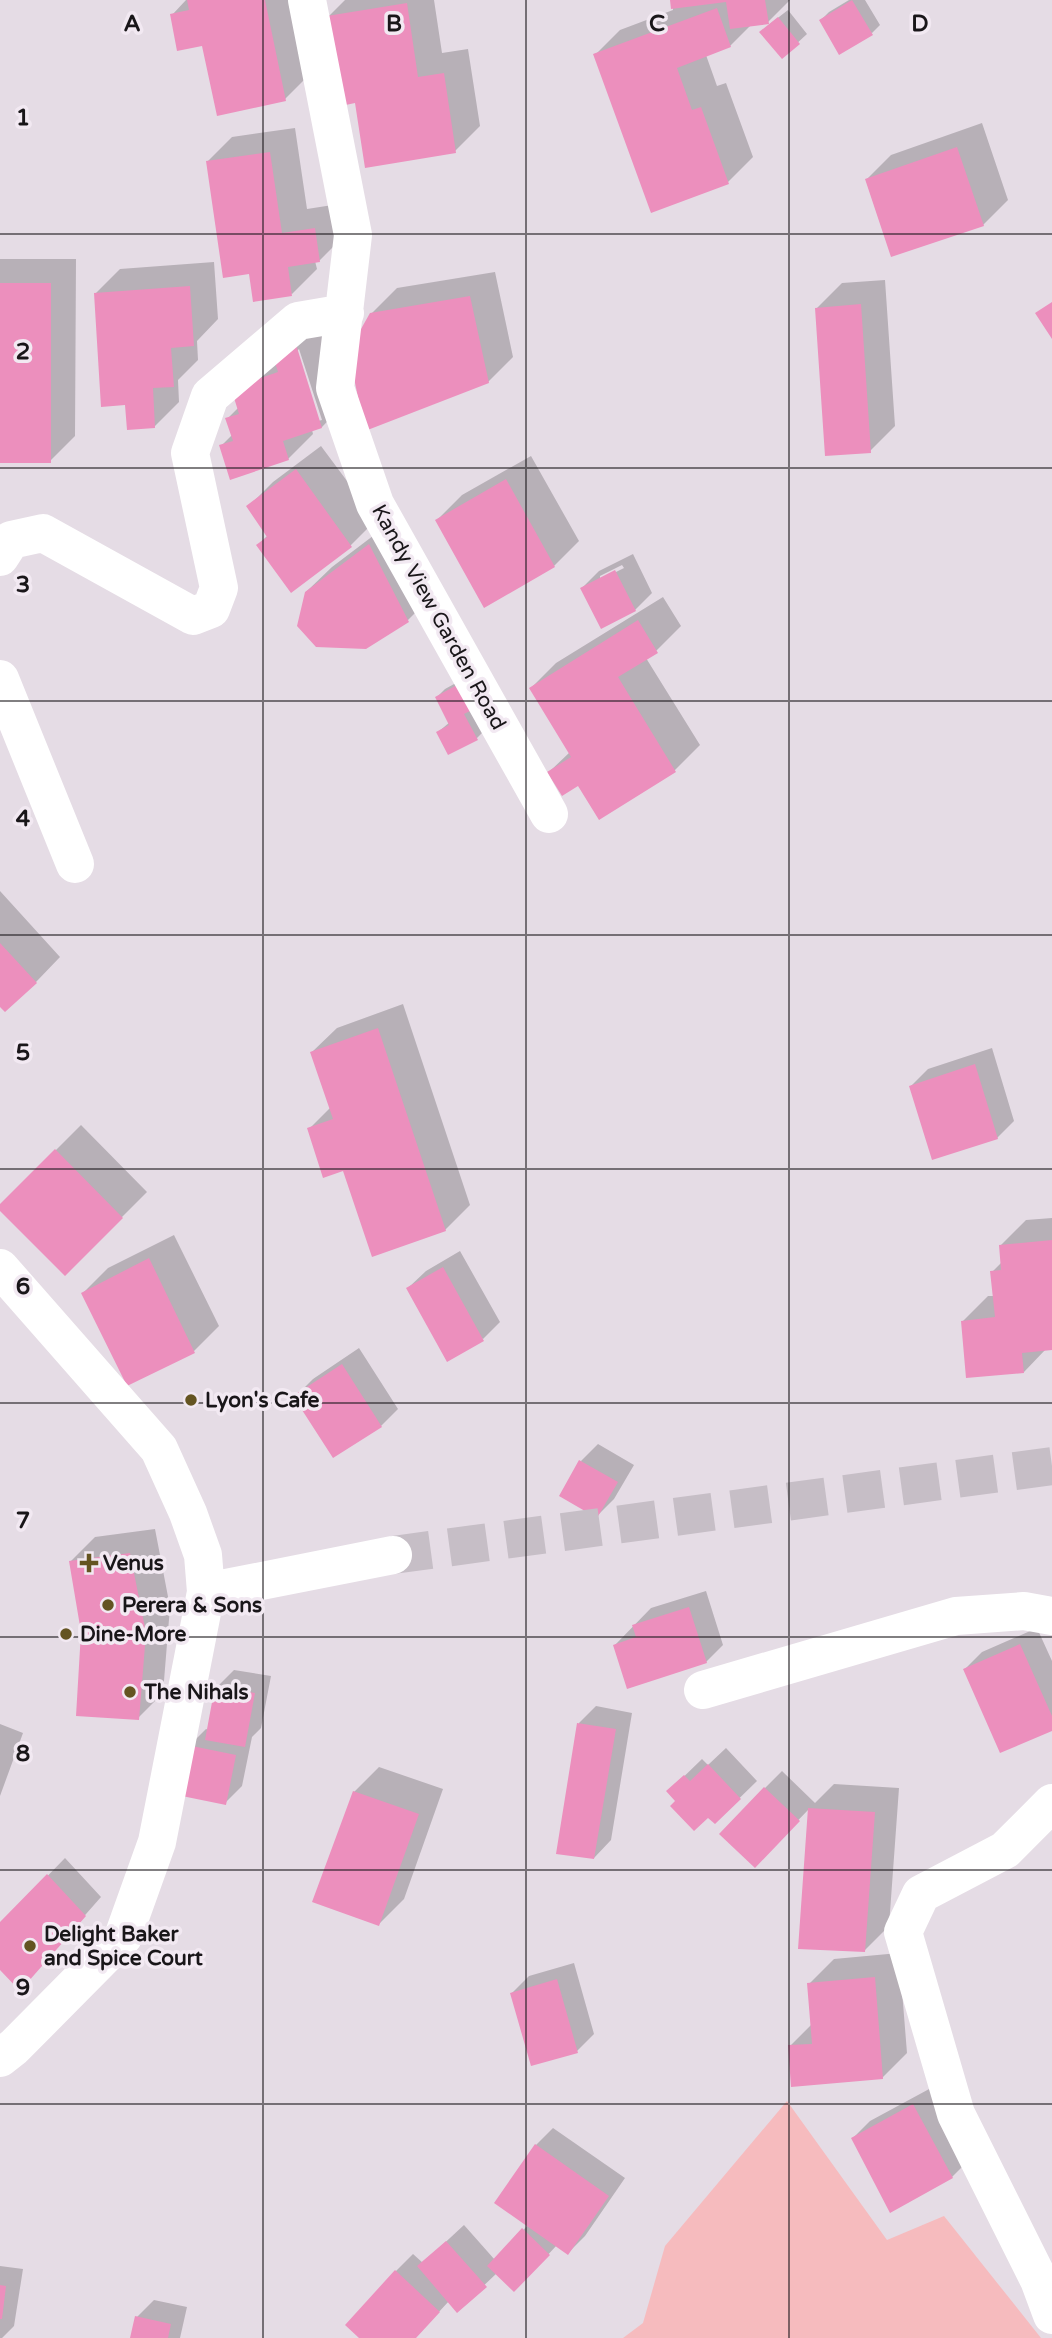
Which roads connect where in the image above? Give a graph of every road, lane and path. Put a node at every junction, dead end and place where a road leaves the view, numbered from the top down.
1 (307, 0) edge
2 (345, 313) junction
3 (0, 557) edge
4 (0, 679) edge
5 (549, 814) dead end
6 (75, 864) dead end
7 (0, 1268) edge
8 (393, 1555) tunnel mouth
9 (205, 1592) junction
10 (1052, 1616) edge
11 (702, 1690) dead end
12 (1052, 1803) edge
13 (0, 2058) edge
14 (1052, 2313) edge

1 - 2 street, Kandy View Garden Road
2 - 3 street
2 - 5 street, Kandy View Garden Road
4 - 6 street
7 - 9 street
8 - 9 street
9 - 13 street
10 - 11 street
12 - 14 street

